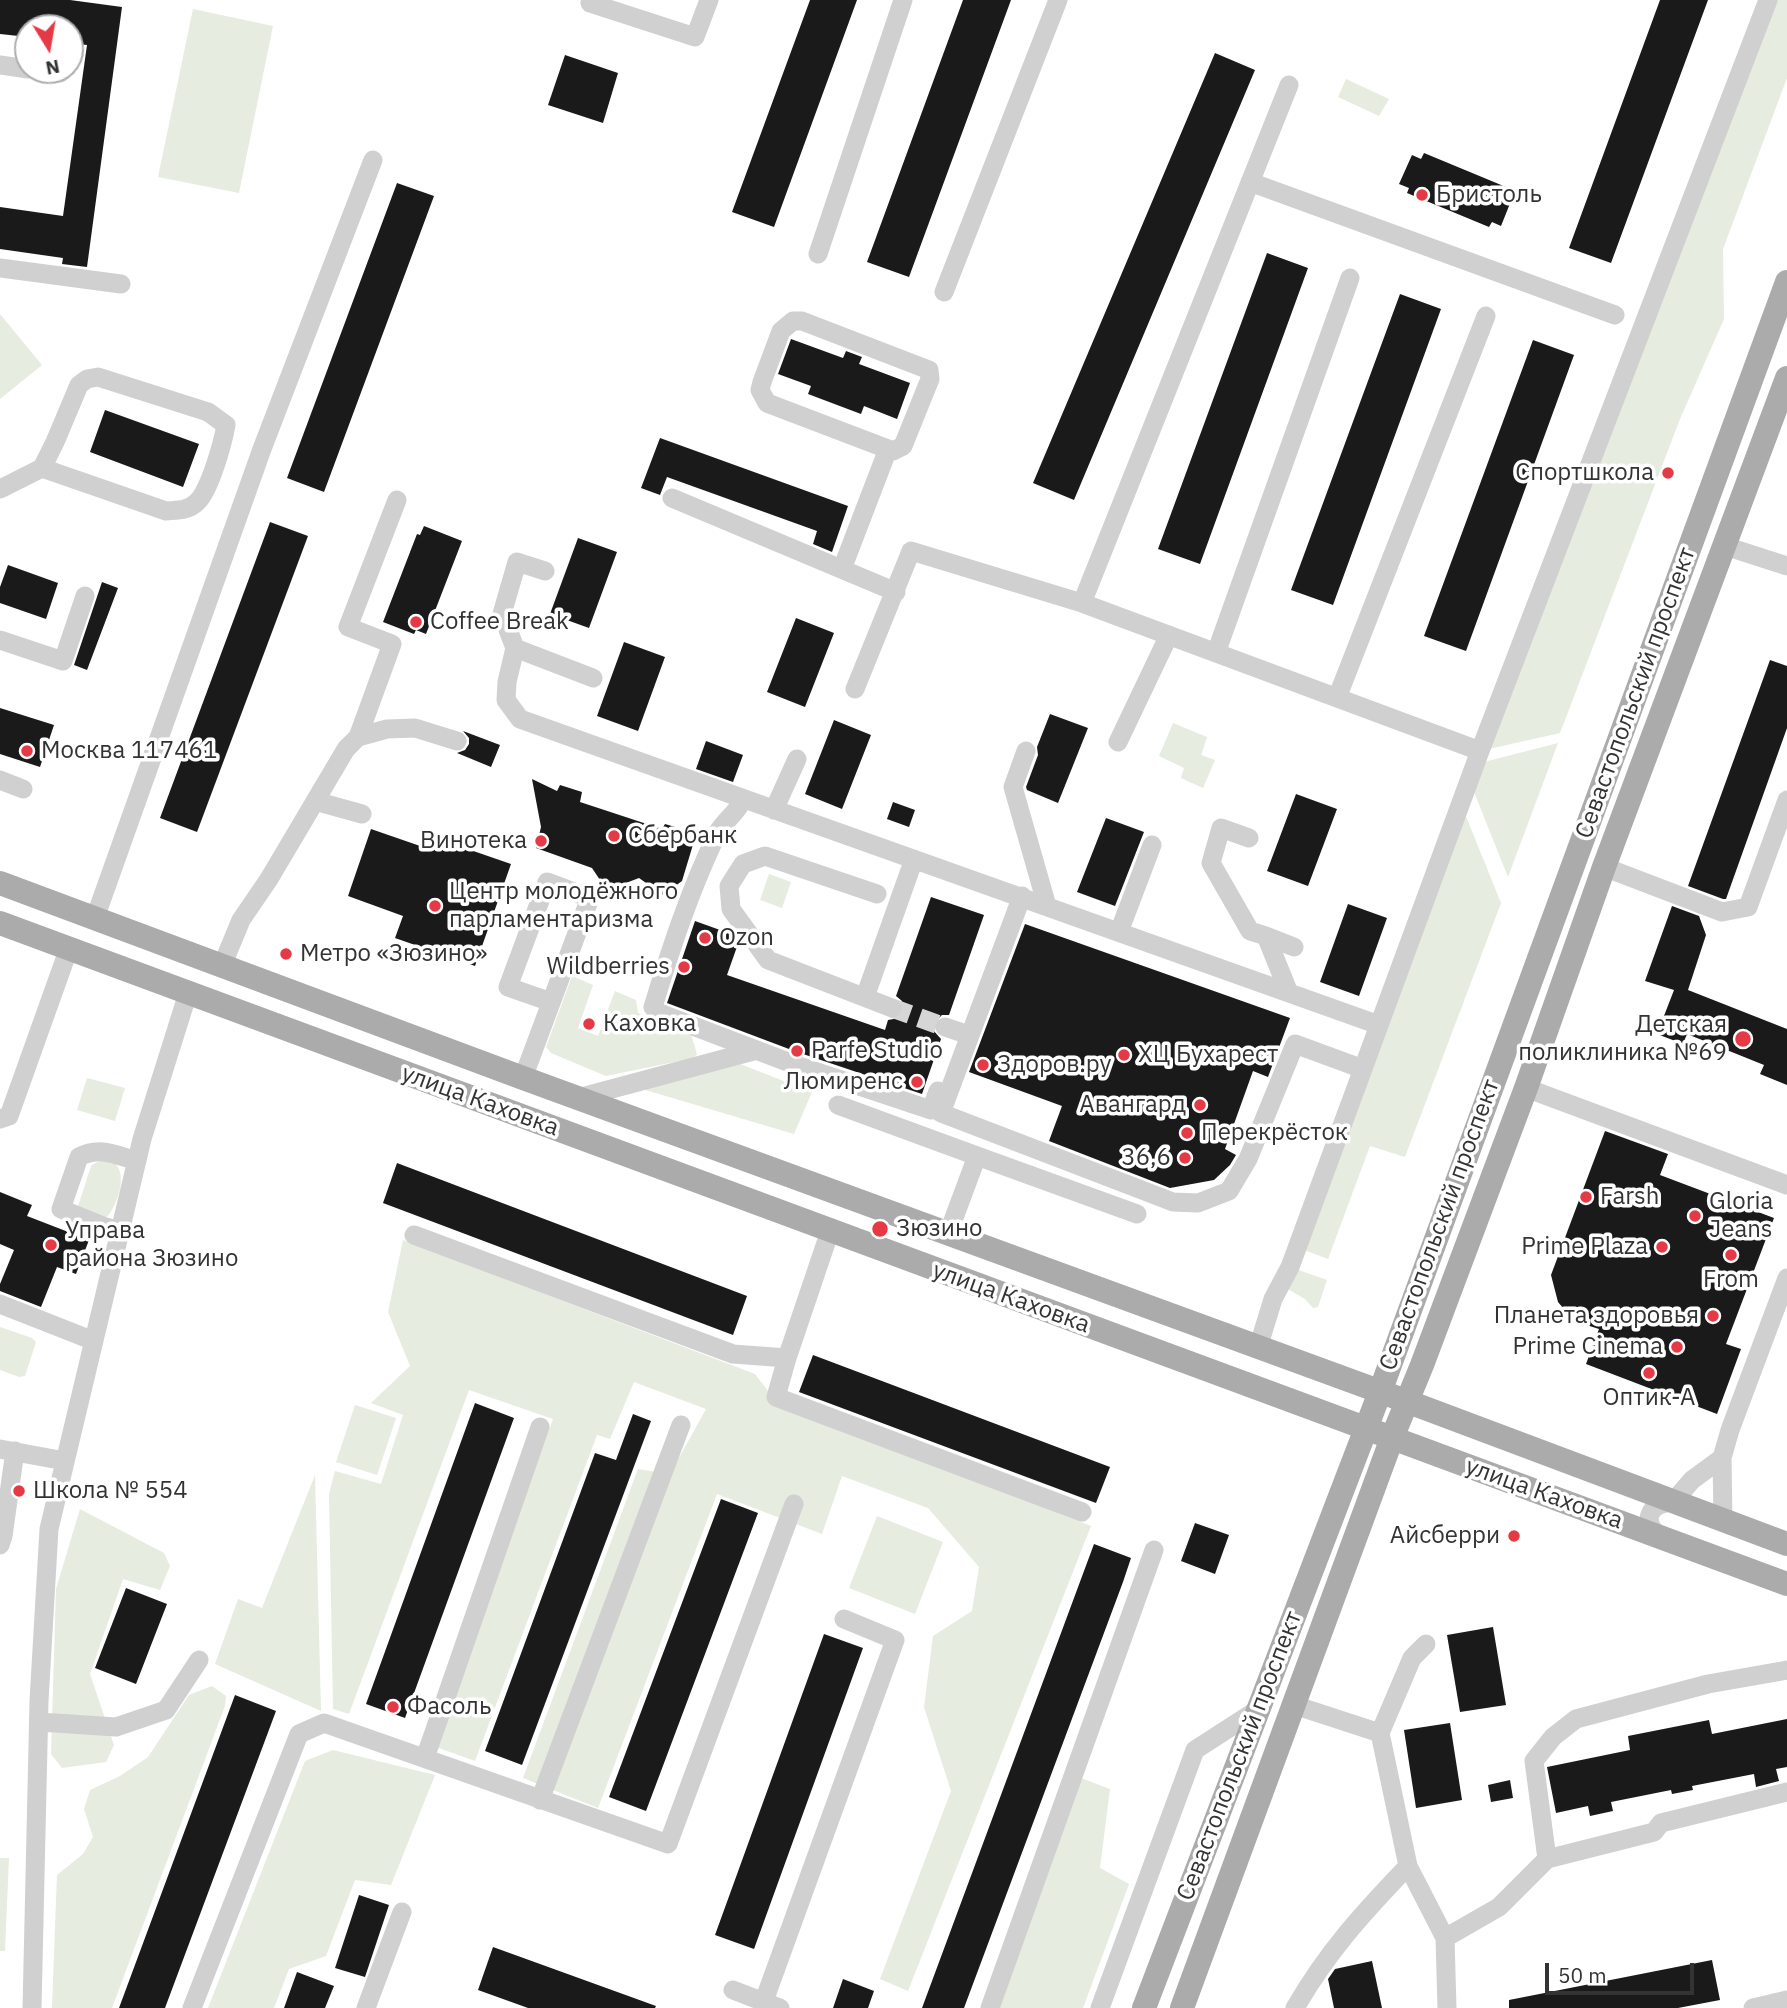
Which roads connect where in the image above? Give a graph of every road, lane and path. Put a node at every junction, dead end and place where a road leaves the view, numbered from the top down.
1 (592, 0) edge
2 (709, 0) edge
3 (903, 0) edge
4 (1058, 0) edge
5 (1768, 0) edge
6 (1289, 85) dead end
7 (373, 160) dead end
8 (1250, 183) junction
9 (818, 254) dead end
10 (0, 268) edge
11 (1350, 278) dead end
12 (1787, 282) edge
13 (121, 284) dead end
14 (944, 292) dead end
15 (1486, 316) dead end
16 (1615, 316) dead end
17 (1787, 378) edge
18 (888, 449) junction
19 (42, 468) junction
20 (0, 489) edge
21 (672, 498) dead end
22 (397, 500) dead end
23 (1725, 546) junction
24 (1787, 566) edge
25 (842, 569) junction
26 (545, 571) dead end
27 (896, 592) junction
28 (85, 596) dead end
29 (1082, 603) junction
30 (1169, 635) junction
31 (0, 640) edge
32 (515, 648) junction
33 (1216, 653) junction
34 (593, 678) dead end
35 (855, 689) dead end
36 (1337, 698) junction
37 (358, 737) junction
38 (457, 741) dead end
39 (1118, 742) dead end
40 (1026, 751) dead end
41 (1480, 751) junction
42 (797, 759) dead end
43 (0, 780) edge
44 (23, 789) dead end
45 (743, 799) junction
46 (1787, 800) edge
47 (316, 801) junction
48 (774, 810) junction
49 (362, 814) dead end
50 (1249, 838) dead end
51 (1152, 845) dead end
52 (914, 859) junction
53 (1604, 867) junction
54 (0, 883) edge
55 (877, 894) dead end
56 (1015, 894) junction
57 (1047, 906) junction
58 (96, 918) junction
59 (0, 923) edge
60 (1119, 932) junction
61 (1266, 936) junction
62 (1294, 947) dead end
63 (69, 948) junction
64 (222, 966) junction
65 (188, 993) junction
66 (1289, 993) junction
67 (865, 997) junction
68 (551, 1002) junction
69 (892, 1008) tunnel mouth
70 (1379, 1025) junction
71 (757, 1051) junction
72 (1363, 1069) junction
73 (523, 1078) junction
74 (1526, 1088) junction
75 (578, 1098) junction
76 (838, 1105) dead end
77 (0, 1119) edge
78 (977, 1156) junction
79 (137, 1161) junction
80 (1787, 1185) edge
81 (1137, 1214) dead end
82 (120, 1231) junction
83 (830, 1231) junction
84 (948, 1234) junction
85 (414, 1235) dead end
86 (1787, 1278) edge
87 (0, 1304) edge
88 (94, 1341) junction
89 (1258, 1348) junction
90 (787, 1358) junction
91 (1380, 1392) junction
92 (1406, 1401) junction
93 (681, 1425) dead end
94 (540, 1427) dead end
95 (1366, 1429) junction
96 (1392, 1438) junction
97 (7, 1450) edge
98 (1722, 1458) junction
99 (65, 1461) junction
100 (1673, 1502) junction
101 (794, 1504) dead end
102 (1082, 1512) dead end
103 (1723, 1521) junction
104 (1658, 1536) junction
105 (1786, 1541) edge
106 (0, 1545) edge
107 (1154, 1550) dead end
108 (1787, 1584) edge
109 (844, 1619) dead end
110 (1426, 1644) dead end
111 (199, 1660) dead end
112 (1787, 1670) edge
113 (1294, 1705) junction
114 (1257, 1710) junction
115 (40, 1721) junction
116 (1380, 1733) junction
117 (425, 1758) junction
118 (1787, 1792) edge
119 (1224, 1797) junction
120 (540, 1800) junction
121 (1255, 1809) junction
122 (1546, 1858) junction
123 (1408, 1866) junction
124 (402, 1912) dead end
125 (1445, 1938) junction
126 (733, 1990) dead end
127 (1787, 2000) edge
128 (772, 2005) edge
129 (33, 2008) edge
130 (192, 2008) edge
131 (366, 2008) edge
132 (990, 2008) edge
133 (1100, 2008) edge
134 (1144, 2008) edge
135 (1182, 2008) edge
136 (1295, 2008) edge
137 (1447, 2008) edge
138 (1753, 2008) edge

1 - 2 lane
3 - 9 lane
4 - 14 lane
5 - 41 lane
6 - 8 lane
7 - 58 lane
8 - 16 lane
8 - 29 lane
10 - 13 lane
11 - 33 lane
12 - 91 main road, Севастопольский проспект
15 - 36 lane
17 - 23 main road, Севастопольский проспект
18 - 18 lane
18 - 25 lane
19 - 19 lane
19 - 20 lane
21 - 25 lane
22 - 37 lane
23 - 24 lane
23 - 53 main road, Севастопольский проспект
25 - 27 lane
26 - 32 lane
27 - 29 lane
27 - 35 lane
28 - 31 lane
29 - 30 lane
30 - 33 lane
30 - 39 lane
32 - 34 lane
32 - 45 lane
33 - 36 lane
36 - 41 lane
37 - 38 lane
37 - 47 lane
40 - 57 lane
41 - 70 lane
42 - 48 lane
43 - 44 lane
45 - 48 lane
45 - 71 lane
46 - 53 lane
47 - 49 lane
47 - 64 lane
48 - 52 lane
50 - 61 lane
51 - 60 lane
52 - 56 lane
52 - 67 lane
53 - 74 main road, Севастопольский проспект
54 - 58 main road, улица Каховка
55 - 67 lane
56 - 57 lane
56 - 71 lane
56 - 72 lane
57 - 60 lane
58 - 64 main road, улица Каховка
59 - 63 main road, улица Каховка
60 - 66 lane
61 - 62 lane
61 - 66 lane
63 - 65 main road, улица Каховка
63 - 77 lane
64 - 73 main road, улица Каховка
65 - 79 lane
65 - 83 main road, улица Каховка
66 - 70 lane
67 - 69 lane
68 - 68 lane
68 - 73 lane
70 - 72 lane
71 - 75 lane
72 - 89 lane
73 - 75 main road, улица Каховка
74 - 80 lane
74 - 92 main road, Севастопольский проспект
75 - 84 main road, улица Каховка
76 - 78 lane
78 - 81 lane
78 - 84 lane
79 - 82 lane
79 - 82 lane
82 - 88 lane
83 - 90 lane
83 - 95 main road, улица Каховка
84 - 89 main road, улица Каховка
85 - 90 lane
86 - 98 lane
87 - 88 lane
88 - 99 lane
89 - 91 main road, улица Каховка
90 - 102 lane
91 - 92 main road, улица Каховка
91 - 95 main road, Севастопольский проспект
92 - 96 main road, Севастопольский проспект
92 - 100 main road, улица Каховка
93 - 120 lane
94 - 117 lane
95 - 96 main road, улица Каховка
95 - 114 main road, Севастопольский проспект
96 - 104 main road, улица Каховка
96 - 113 main road, Севастопольский проспект
97 - 99 lane
97 - 106 lane
98 - 100 lane
98 - 103 lane
99 - 115 lane
100 - 103 main road, улица Каховка
100 - 104 lane
101 - 120 lane
103 - 105 main road, улица Каховка
104 - 108 main road, улица Каховка
107 - 132 lane
109 - 128 lane
110 - 116 lane
111 - 115 lane
112 - 122 lane
113 - 116 lane
113 - 121 main road, Севастопольский проспект
114 - 119 main road, Севастопольский проспект
114 - 133 lane
115 - 129 lane
116 - 123 lane
117 - 120 lane
117 - 130 lane
118 - 122 lane
119 - 121 lane
119 - 134 main road, Севастопольский проспект
121 - 135 main road, Севастопольский проспект
122 - 125 lane
123 - 125 lane
123 - 136 lane
124 - 131 lane
125 - 137 lane
126 - 128 lane
127 - 138 lane

